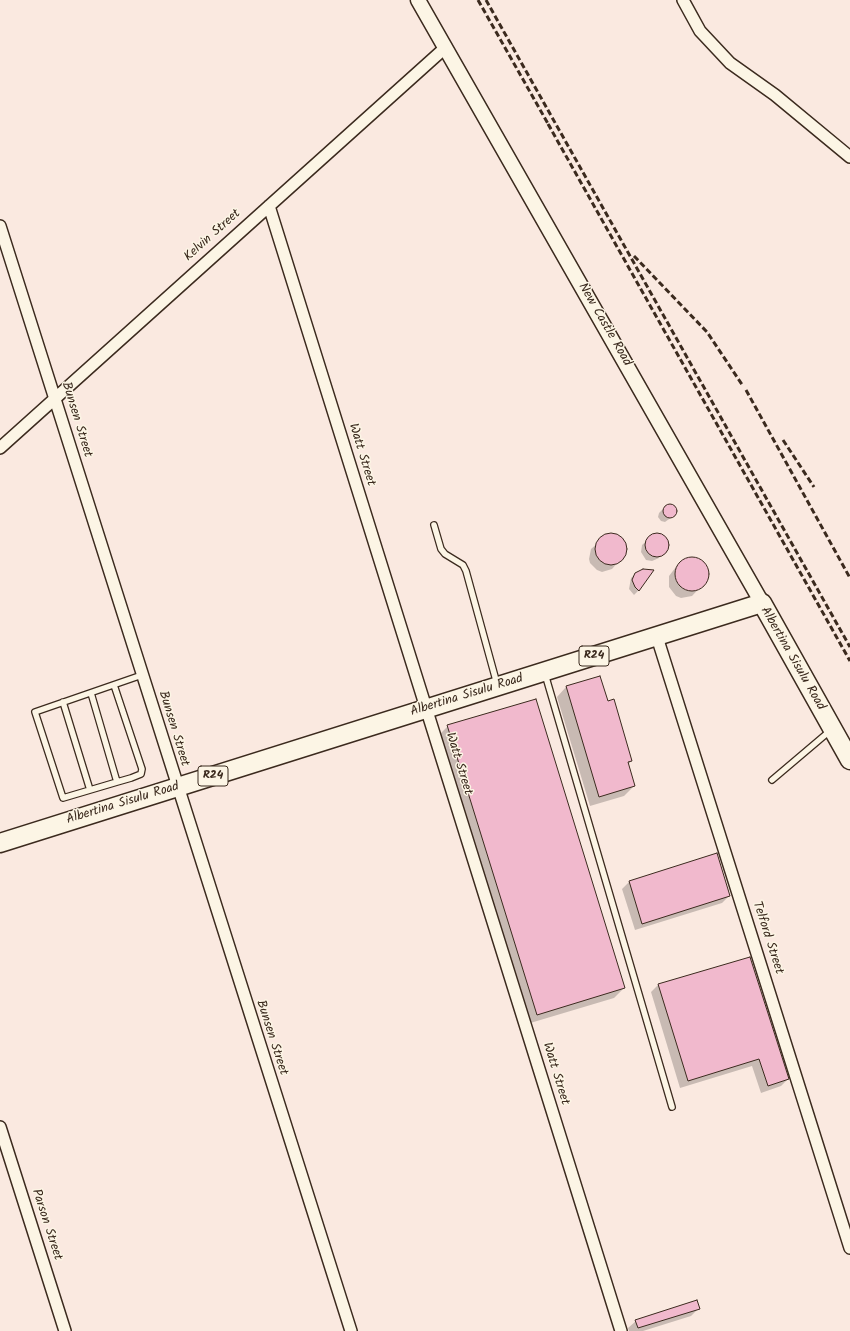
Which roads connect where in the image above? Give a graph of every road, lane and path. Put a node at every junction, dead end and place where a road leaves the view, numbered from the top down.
1 (418, 0) edge
2 (683, 0) edge
3 (446, 47) junction
4 (850, 157) edge
5 (269, 206) junction
6 (0, 226) edge
7 (55, 398) junction
8 (0, 448) edge
9 (434, 525) dead end
10 (762, 603) junction
11 (657, 637) junction
12 (544, 672) junction
13 (142, 675) junction
14 (114, 685) junction
15 (498, 686) junction
16 (90, 693) junction
17 (63, 702) junction
18 (426, 709) junction
19 (832, 728) junction
20 (850, 760) edge
21 (772, 780) dead end
22 (117, 782) junction
23 (177, 788) junction
24 (90, 790) junction
25 (0, 842) edge
26 (672, 1107) dead end
27 (0, 1127) edge
28 (850, 1248) edge
29 (65, 1331) edge
30 (350, 1331) edge
31 (621, 1331) edge

1 - 3 street, New Castle Road
2 - 4 street
3 - 5 street, Kelvin Street
3 - 10 street, New Castle Road
5 - 7 street, Kelvin Street
5 - 18 street, Watt Street
6 - 7 street, Bunsen Street
7 - 8 street, Kelvin Street
7 - 13 street, Bunsen Street
9 - 15 lane
10 - 11 main road, Albertina Sisulu Road / R24
10 - 19 main road, Albertina Sisulu Road
11 - 12 main road, Albertina Sisulu Road / R24
11 - 28 street, Telford Street
12 - 15 main road, Albertina Sisulu Road / R24
12 - 26 lane
13 - 14 lane
13 - 23 street, Bunsen Street
14 - 16 lane
14 - 22 lane
15 - 18 main road, Albertina Sisulu Road / R24
16 - 17 lane
16 - 22 lane
17 - 24 lane
17 - 24 lane
18 - 23 main road, Albertina Sisulu Road / R24
18 - 31 street, Watt Street
19 - 20 main road, Albertina Sisulu Road
19 - 21 lane
22 - 24 lane
23 - 25 main road, Albertina Sisulu Road / R24
23 - 30 street, Bunsen Street
27 - 29 street, Parson Street

